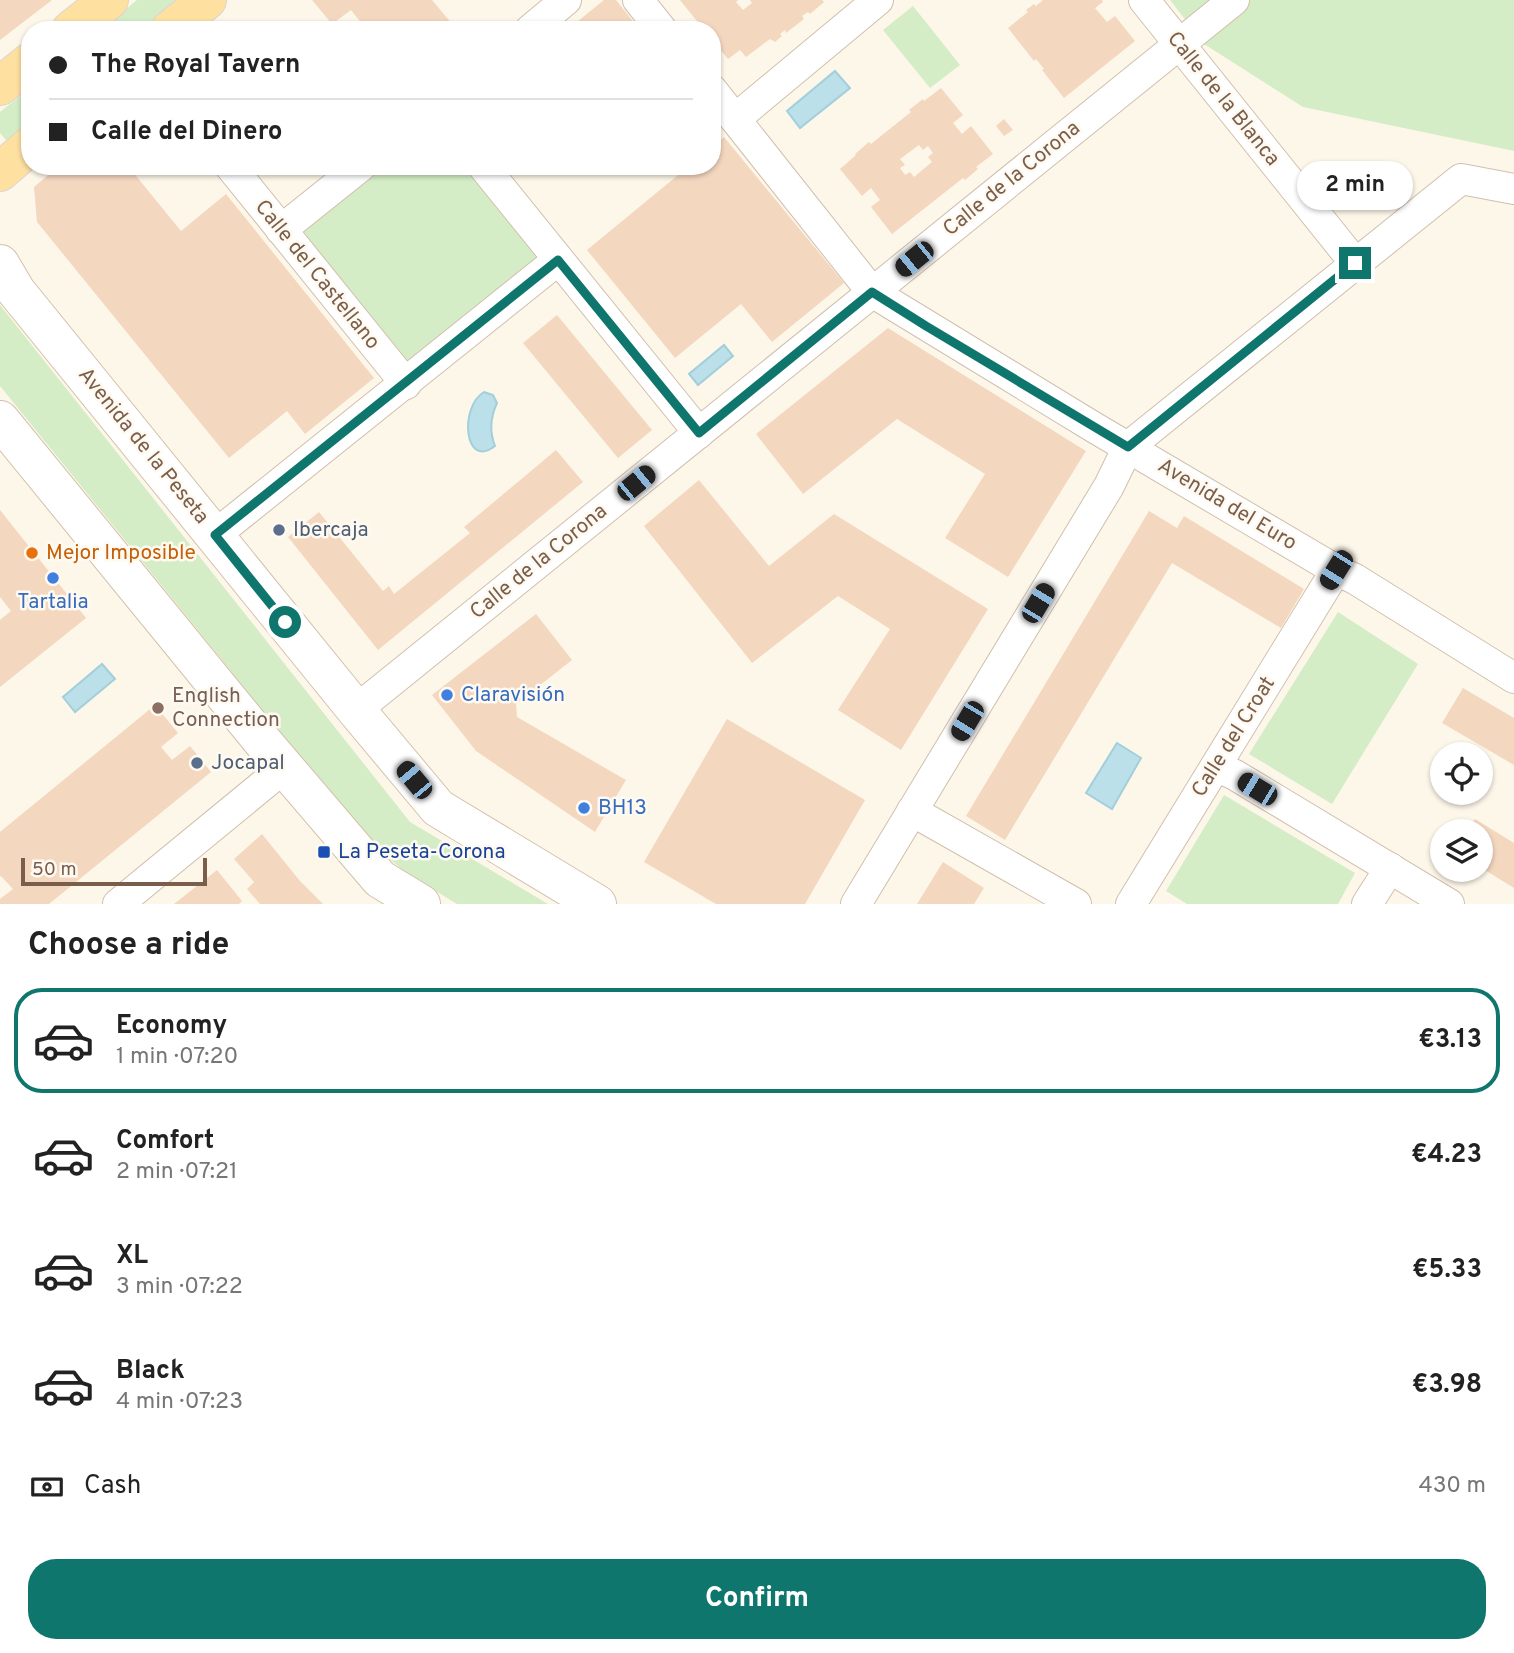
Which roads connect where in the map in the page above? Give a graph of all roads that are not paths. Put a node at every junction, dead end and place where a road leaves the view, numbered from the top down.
1 (207, 0) edge
2 (566, 0) edge
3 (638, 0) edge
4 (878, 0) edge
5 (1144, 0) edge
6 (1234, 0) edge
7 (102, 2) edge
8 (81, 21) edge
9 (181, 21) edge
10 (541, 21) edge
11 (655, 21) edge
12 (1179, 44) junction
13 (21, 69) edge
14 (0, 86) edge
15 (721, 101) edge
16 (735, 119) junction
17 (21, 154) edge
18 (0, 172) edge
19 (237, 175) edge
20 (350, 175) edge
21 (490, 175) edge
22 (1514, 189) edge
23 (281, 230) junction
24 (558, 260) junction
25 (1355, 263) junction
26 (0, 264) edge
27 (872, 292) junction
28 (406, 384) junction
29 (0, 420) edge
30 (699, 433) junction
31 (1128, 447) junction
32 (215, 535) junction
33 (1336, 570) junction
34 (1514, 678) edge
35 (356, 710) junction
36 (1216, 766) junction
37 (285, 767) junction
38 (912, 811) junction
39 (1390, 869) junction
40 (118, 904) edge
41 (421, 904) edge
42 (597, 904) edge
43 (856, 904) edge
44 (1076, 904) edge
45 (1131, 904) edge
46 (1367, 904) edge
47 (1449, 904) edge

1 - 9 main road
2 - 10 street
3 - 11 street
4 - 16 street
5 - 12 street, Calle de la Blanca
6 - 12 street, Calle de la Corona
7 - 8 main road
12 - 25 street, Calle de la Blanca
12 - 27 street, Calle de la Corona
13 - 14 main road
15 - 16 street, Avenida del Euro
16 - 27 street, Avenida del Euro
17 - 18 main road
19 - 23 street, Calle del Castellano
20 - 23 street
21 - 24 street
22 - 25 street
23 - 28 street, Calle del Castellano
24 - 28 street
24 - 30 street
25 - 31 street
26 - 32 street, Avenida de la Peseta
27 - 30 street, Calle de la Corona
27 - 31 street, Avenida del Euro
28 - 32 street
29 - 37 street
30 - 35 street, Calle de la Corona
31 - 33 street, Avenida del Euro
31 - 38 street
32 - 35 street, Avenida de la Peseta
33 - 34 street, Avenida del Euro
33 - 36 street, Calle del Croat
35 - 42 street, Avenida de la Peseta
36 - 39 street
36 - 45 street, Calle del Croat
37 - 40 street
37 - 41 street
38 - 43 street
38 - 44 street
39 - 46 street
39 - 47 street

